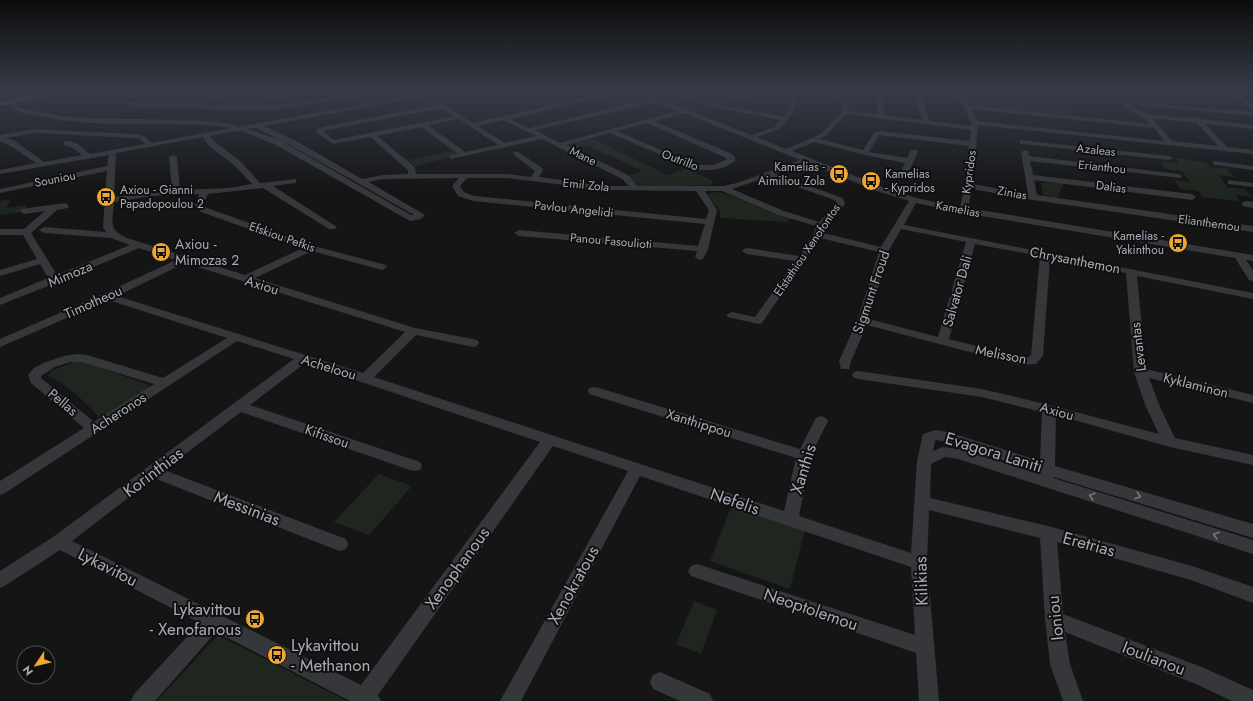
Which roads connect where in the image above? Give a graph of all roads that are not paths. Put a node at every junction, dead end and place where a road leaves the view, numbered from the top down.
1 (118, 123) edge
2 (193, 123) edge
3 (276, 123) edge
4 (287, 123) edge
5 (356, 123) edge
6 (434, 123) edge
7 (470, 123) edge
8 (484, 123) edge
9 (513, 123) edge
10 (559, 123) edge
11 (642, 123) edge
12 (652, 123) edge
13 (714, 123) edge
14 (781, 123) edge
15 (835, 123) edge
16 (936, 123) edge
17 (973, 123) edge
18 (1122, 123) edge
19 (1152, 123) edge
20 (1201, 123) edge
21 (1223, 123) edge
22 (423, 125) junction
23 (474, 125) junction
24 (258, 126) junction
25 (974, 126) junction
26 (1155, 126) junction
27 (1019, 127) junction
28 (1253, 127) edge
29 (238, 129) junction
30 (528, 130) junction
31 (226, 131) junction
32 (246, 131) dead end
33 (267, 132) junction
34 (610, 132) junction
35 (205, 135) junction
36 (372, 135) junction
37 (542, 137) junction
38 (752, 137) junction
39 (0, 138) edge
40 (816, 140) junction
41 (1023, 142) junction
42 (67, 143) dead end
43 (1170, 143) junction
44 (150, 144) junction
45 (973, 144) junction
46 (559, 145) junction
47 (503, 146) junction
48 (1226, 149) junction
49 (113, 151) junction
50 (787, 151) junction
51 (914, 152) dead end
52 (1253, 152) edge
53 (517, 153) dead end
54 (865, 153) junction
55 (463, 154) junction
56 (315, 155) junction
57 (88, 156) junction
58 (173, 157) dead end
59 (453, 157) dead end
60 (305, 158) junction
61 (1026, 158) junction
62 (1169, 158) dead end
63 (807, 160) junction
64 (909, 161) junction
65 (1216, 163) dead end
66 (42, 164) junction
67 (110, 168) junction
68 (1253, 168) edge
69 (0, 172) edge
70 (767, 174) junction
71 (412, 176) junction
72 (465, 176) junction
73 (1178, 176) dead end
74 (1030, 177) junction
75 (902, 178) dead end
76 (533, 180) junction
77 (293, 181) dead end
78 (362, 181) junction
79 (1231, 182) dead end
80 (29, 184) junction
81 (261, 185) junction
82 (1253, 185) edge
83 (968, 186) junction
84 (723, 188) junction
85 (635, 189) junction
86 (699, 189) junction
87 (0, 191) edge
88 (176, 192) junction
89 (204, 192) junction
90 (33, 193) dead end
91 (1033, 197) junction
92 (1192, 197) dead end
93 (110, 200) junction
94 (914, 200) junction
95 (24, 210) dead end
96 (963, 210) junction
97 (710, 222) junction
98 (897, 226) junction
99 (332, 227) dead end
100 (1253, 229) edge
101 (44, 230) dead end
102 (819, 230) junction
103 (0, 232) edge
104 (26, 232) junction
105 (519, 233) dead end
106 (113, 235) junction
107 (971, 240) junction
108 (140, 244) junction
109 (311, 248) junction
110 (884, 250) junction
111 (747, 252) dead end
112 (1045, 254) junction
113 (1239, 256) junction
114 (1253, 258) edge
115 (185, 259) junction
116 (801, 259) junction
117 (43, 260) junction
118 (382, 267) dead end
119 (1130, 271) junction
120 (0, 273) edge
121 (1253, 278) edge
122 (244, 279) junction
123 (55, 280) junction
124 (107, 296) junction
125 (1253, 296) edge
126 (0, 302) edge
127 (732, 315) dead end
128 (864, 321) junction
129 (413, 331) junction
130 (236, 337) junction
131 (942, 342) junction
132 (0, 343) edge
133 (472, 343) dead end
134 (302, 359) junction
135 (845, 366) dead end
136 (1140, 372) junction
137 (858, 375) dead end
138 (365, 378) junction
139 (164, 383) junction
140 (594, 391) dead end
141 (1253, 399) edge
142 (239, 406) junction
143 (1049, 409) junction
144 (821, 421) dead end
145 (94, 428) junction
146 (550, 439) junction
147 (1170, 442) junction
148 (804, 455) junction
149 (1253, 460) edge
150 (924, 461) joint
151 (415, 466) dead end
152 (637, 468) junction
153 (153, 472) junction
154 (1047, 475) junction
155 (0, 489) edge
156 (922, 502) junction
157 (790, 520) junction
158 (1253, 531) edge
159 (1048, 533) junction
160 (60, 542) junction
161 (340, 544) dead end
162 (1253, 547) edge
163 (919, 563) junction
164 (697, 571) dead end
165 (0, 580) edge
166 (1253, 595) edge
167 (1054, 619) junction
168 (214, 622) junction
169 (925, 647) junction
170 (660, 682) dead end
171 (367, 699) edge
172 (1253, 700) edge
173 (141, 701) edge
174 (510, 701) edge
175 (703, 701) edge
176 (929, 701) edge
177 (1073, 701) edge

1 - 31 street
2 - 29 street
3 - 24 street
4 - 33 street
5 - 36 street
6 - 22 street
7 - 23 street
8 - 23 street
9 - 30 street, Mane
10 - 30 street
11 - 34 street
12 - 34 street, Outrillo
13 - 38 street, Kamelias
14 - 38 street
15 - 40 street
16 - 25 street
17 - 25 street
18 - 26 street
19 - 26 street
20 - 48 street
21 - 28 street
22 - 36 street
22 - 55 street
23 - 47 street
24 - 29 street
24 - 33 street
25 - 27 street
25 - 45 street, Kypridos
26 - 43 street
27 - 41 street, Zinias
27 - 43 street
29 - 31 street
30 - 37 street, Mane
31 - 35 street
32 - 60 street
33 - 56 street
34 - 46 street
35 - 44 street
35 - 81 street
36 - 71 street
37 - 46 street, Mane
37 - 47 street
38 - 50 street, Kamelias
39 - 44 street
39 - 66 street
40 - 50 street
40 - 54 street
41 - 61 street, Zinias
41 - 62 street, Azaleas
42 - 57 street
43 - 48 street
44 - 49 street
45 - 54 street
45 - 83 street, Kypridos
46 - 85 street, Mane
47 - 55 street
48 - 52 street
49 - 57 street
49 - 67 street
50 - 63 street, Kamelias
51 - 64 street
53 - 76 street
54 - 64 street
55 - 59 street
56 - 60 street
56 - 78 street
57 - 66 street
58 - 88 street
60 - 78 street
61 - 73 street, Erianthou
61 - 74 street, Zinias
63 - 70 street, Emil Zola
63 - 94 street, Kamelias
64 - 75 street
65 - 68 street
66 - 69 street
67 - 80 street, Souniou
67 - 93 street
70 - 84 street, Emil Zola
70 - 102 street, Efstathiou Xenofontos
71 - 72 street, Emil Zola
71 - 78 street, Emil Zola
72 - 76 street, Emil Zola
72 - 97 street, Pavlou Angelidi
74 - 91 street, Zinias
74 - 92 street, Dalias
76 - 85 street, Emil Zola
77 - 81 street
79 - 82 street
80 - 87 street, Souniou
80 - 90 street
81 - 89 street
81 - 99 street
83 - 91 street, Zinias
83 - 96 street, Kypridos
84 - 86 street, Emil Zola
84 - 102 street
85 - 86 street, Emil Zola
86 - 97 street
88 - 89 street
88 - 93 street
89 - 109 street, Efskiou Pefkis
91 - 100 street, Elianthemou
93 - 106 street
94 - 96 street, Kamelias
94 - 98 street, Sigmunt Froud
95 - 104 street
96 - 113 street, Kamelias
97 - 105 street, Panou Fasoulioti
98 - 107 street, Chrysanthemon
98 - 110 street, Sigmunt Froud
101 - 106 street, Axiou
102 - 110 street
102 - 116 street, Efstathiou Xenofontos
103 - 104 street
104 - 117 street
106 - 108 street, Axiou
107 - 112 street, Chrysanthemon
107 - 131 street, Salvator Dali
108 - 115 street, Axiou
108 - 123 street, Mimoza
109 - 118 street, Efskiou Pefkis
109 - 122 street
110 - 128 street, Sigmunt Froud
111 - 116 street
112 - 119 street, Chrysanthemon
112 - 131 street, Melisson
113 - 114 street, Kamelias
113 - 121 street
115 - 122 street, Axiou
115 - 124 street, Timotheou
116 - 127 street, Efstathiou Xenofontos
117 - 120 street
117 - 123 street
119 - 125 street, Chrysanthemon
119 - 136 street, Levantas
122 - 129 street, Axiou
123 - 126 street, Mimoza
124 - 130 street, Acheloou
124 - 132 street, Timotheou
128 - 131 street, Melisson
128 - 135 street, Sigmunt Froud
129 - 133 street, Axiou
129 - 138 street
130 - 134 street, Acheloou
130 - 139 street, Acheronos
134 - 138 street, Acheloou
134 - 142 street, Korinthias
136 - 141 street, Kyklaminon
136 - 147 street, Levantas
137 - 143 street, Axiou
138 - 146 street, Acheloou
139 - 145 street, Acheronos
139 - 145 street, Pellas
140 - 148 street, Xanthippou
142 - 151 street, Kifissou
142 - 153 street, Korinthias
143 - 147 street, Axiou
143 - 154 street
144 - 148 street, Xanthis
145 - 155 street, Acheronos
146 - 152 street, Nefelis
146 - 171 street, Xenophanous
147 - 149 street, Axiou
148 - 157 street, Xanthis
150 - 154 street, Evagora Laniti
150 - 156 street, Kilikias
152 - 157 street, Nefelis
152 - 174 street, Xenokratous
153 - 160 street, Korinthias
153 - 161 street, Messinias
154 -> 158 street, Evagora Laniti
162 -> 154 street, Evagora Laniti
156 - 159 street, Eretrias
156 - 163 street, Kilikias
157 - 163 street, Nefelis
159 - 166 street, Eretrias
159 - 167 street, Ioniou
160 - 165 street, Korinthias
160 - 168 street, Lykavitou
163 - 169 street, Kilikias
164 - 169 street, Neoptolemou
167 - 172 street, Ioulianou
167 - 177 street, Ioniou
168 - 171 street, Lykavitou
168 - 173 street
169 - 176 street, Kilikias
170 - 175 street

